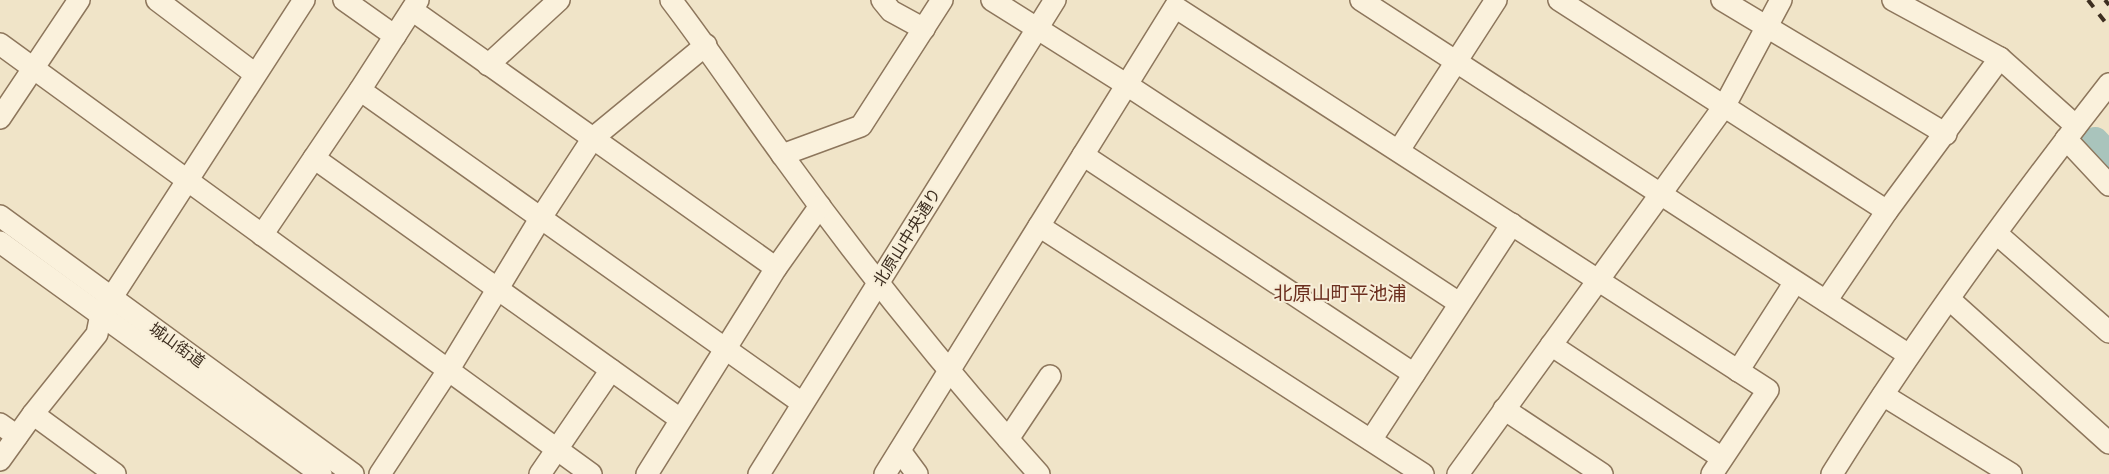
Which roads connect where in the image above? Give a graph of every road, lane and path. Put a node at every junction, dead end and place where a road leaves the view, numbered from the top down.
1 (79, 0) edge
2 (157, 0) edge
3 (304, 0) edge
4 (344, 0) edge
5 (559, 0) edge
6 (670, 0) edge
7 (882, 0) edge
8 (942, 0) edge
9 (992, 0) edge
10 (1055, 0) edge
11 (1361, 0) edge
12 (1496, 0) edge
13 (1559, 0) edge
14 (1722, 0) edge
15 (1781, 0) edge
16 (1893, 0) edge
17 (415, 5) edge
18 (1765, 26) junction
19 (1037, 28) junction
20 (924, 29) junction
21 (395, 36) junction
22 (0, 44) edge
23 (706, 46) junction
24 (2000, 58) junction
25 (1456, 62) junction
26 (488, 65) junction
27 (33, 67) junction
28 (255, 74) junction
29 (2109, 84) edge
30 (1127, 85) junction
31 (360, 90) junction
32 (1725, 105) junction
33 (0, 118) edge
34 (2071, 133) junction
35 (1946, 134) junction
36 (593, 138) junction
37 (1399, 150) junction
38 (782, 155) junction
39 (1083, 155) junction
40 (314, 158) junction
41 (186, 180) junction
42 (2109, 185) edge
43 (1660, 195) junction
44 (820, 206) junction
45 (1887, 211) junction
46 (0, 216) edge
47 (540, 219) junction
48 (1512, 224) junction
49 (1039, 226) junction
50 (1997, 234) junction
51 (262, 235) junction
52 (0, 242) edge
53 (776, 268) junction
54 (1597, 281) junction
55 (878, 282) junction
56 (1795, 282) junction
57 (498, 290) junction
58 (1949, 299) junction
59 (1826, 301) junction
60 (1459, 303) junction
61 (106, 306) junction
62 (2109, 332) edge
63 (1551, 345) junction
64 (725, 349) junction
65 (1909, 355) junction
66 (449, 369) junction
67 (611, 370) junction
68 (949, 371) junction
69 (1738, 371) junction
70 (1414, 374) junction
71 (1050, 376) dead end
72 (1883, 396) junction
73 (802, 403) junction
74 (1504, 409) junction
75 (32, 414) junction
76 (680, 419) junction
77 (8, 430) edge
78 (1008, 439) junction
79 (1371, 440) junction
80 (2109, 443) edge
81 (556, 450) junction
82 (900, 451) junction
83 (0, 460) edge
84 (1717, 466) edge
85 (1835, 473) edge
86 (115, 474) edge
87 (321, 474) edge
88 (353, 474) edge
89 (380, 474) edge
90 (540, 474) edge
91 (591, 474) edge
92 (646, 474) edge
93 (759, 474) edge
94 (886, 474) edge
95 (917, 474) edge
96 (1039, 474) edge
97 (1422, 474) edge
98 (1458, 474) edge
99 (1602, 474) edge
100 (2011, 474) edge

1 - 27 street
2 - 28 street
3 - 28 street
4 - 21 street
5 - 26 street
6 - 23 street
7 - 20 street
8 - 20 street
9 - 19 street
10 - 19 street, 北原山中央通り
11 - 25 street
12 - 25 street
13 - 32 street
14 - 18 street
15 - 18 street
16 - 24 street
17 - 21 street
17 - 26 street
18 - 32 street
18 - 35 street
19 - 30 street
19 - 55 street, 北原山中央通り
20 - 38 street
21 - 31 street
22 - 27 street
23 - 36 street
23 - 38 street
24 - 34 street
24 - 35 street
25 - 37 street
25 - 43 street
26 - 36 street
27 - 33 street
27 - 41 street
28 - 41 street
29 - 34 street
30 - 37 street
30 - 39 street
30 - 60 street
31 - 40 street
31 - 47 street
32 - 43 street
32 - 45 street
34 - 42 street
34 - 50 street
35 - 45 street
36 - 47 street
36 - 53 street
37 - 48 street
38 - 44 street
39 - 49 street
39 - 70 street
40 - 51 street
40 - 57 street
41 - 51 street
41 - 61 street
43 - 54 street
43 - 56 street
44 - 53 street
44 - 55 street
45 - 59 street
46 - 61 street, 城山街道
47 - 57 street
47 - 64 street
48 - 54 street
48 - 60 street
49 - 68 street
49 - 79 street
50 - 58 street
50 - 62 street
51 - 66 street
52 - 61 street, 城山街道
53 - 64 street
54 - 63 street
54 - 69 street
55 - 68 street
55 - 73 street, 北原山中央通り
56 - 59 street
56 - 69 street
57 - 66 street
57 - 67 street
58 - 65 street
58 - 80 street
59 - 65 street
60 - 70 street
61 - 75 street
61 - 87 street, 城山街道
61 - 88 street, 城山街道
63 - 74 street
63 - 84 street
64 - 73 street
64 - 76 street
65 - 72 street
66 - 81 street
66 - 89 street
67 - 76 street
67 - 81 street
68 - 78 street
68 - 82 street
69 - 84 street
70 - 79 street
71 - 78 street
72 - 85 street
72 - 100 street
73 - 93 street, 北原山中央通り
74 - 98 street
74 - 99 street
75 - 77 street
75 - 86 street
76 - 92 street
77 - 83 street
78 - 96 street
79 - 97 street
81 - 90 street
81 - 91 street
82 - 94 street
82 - 95 street

